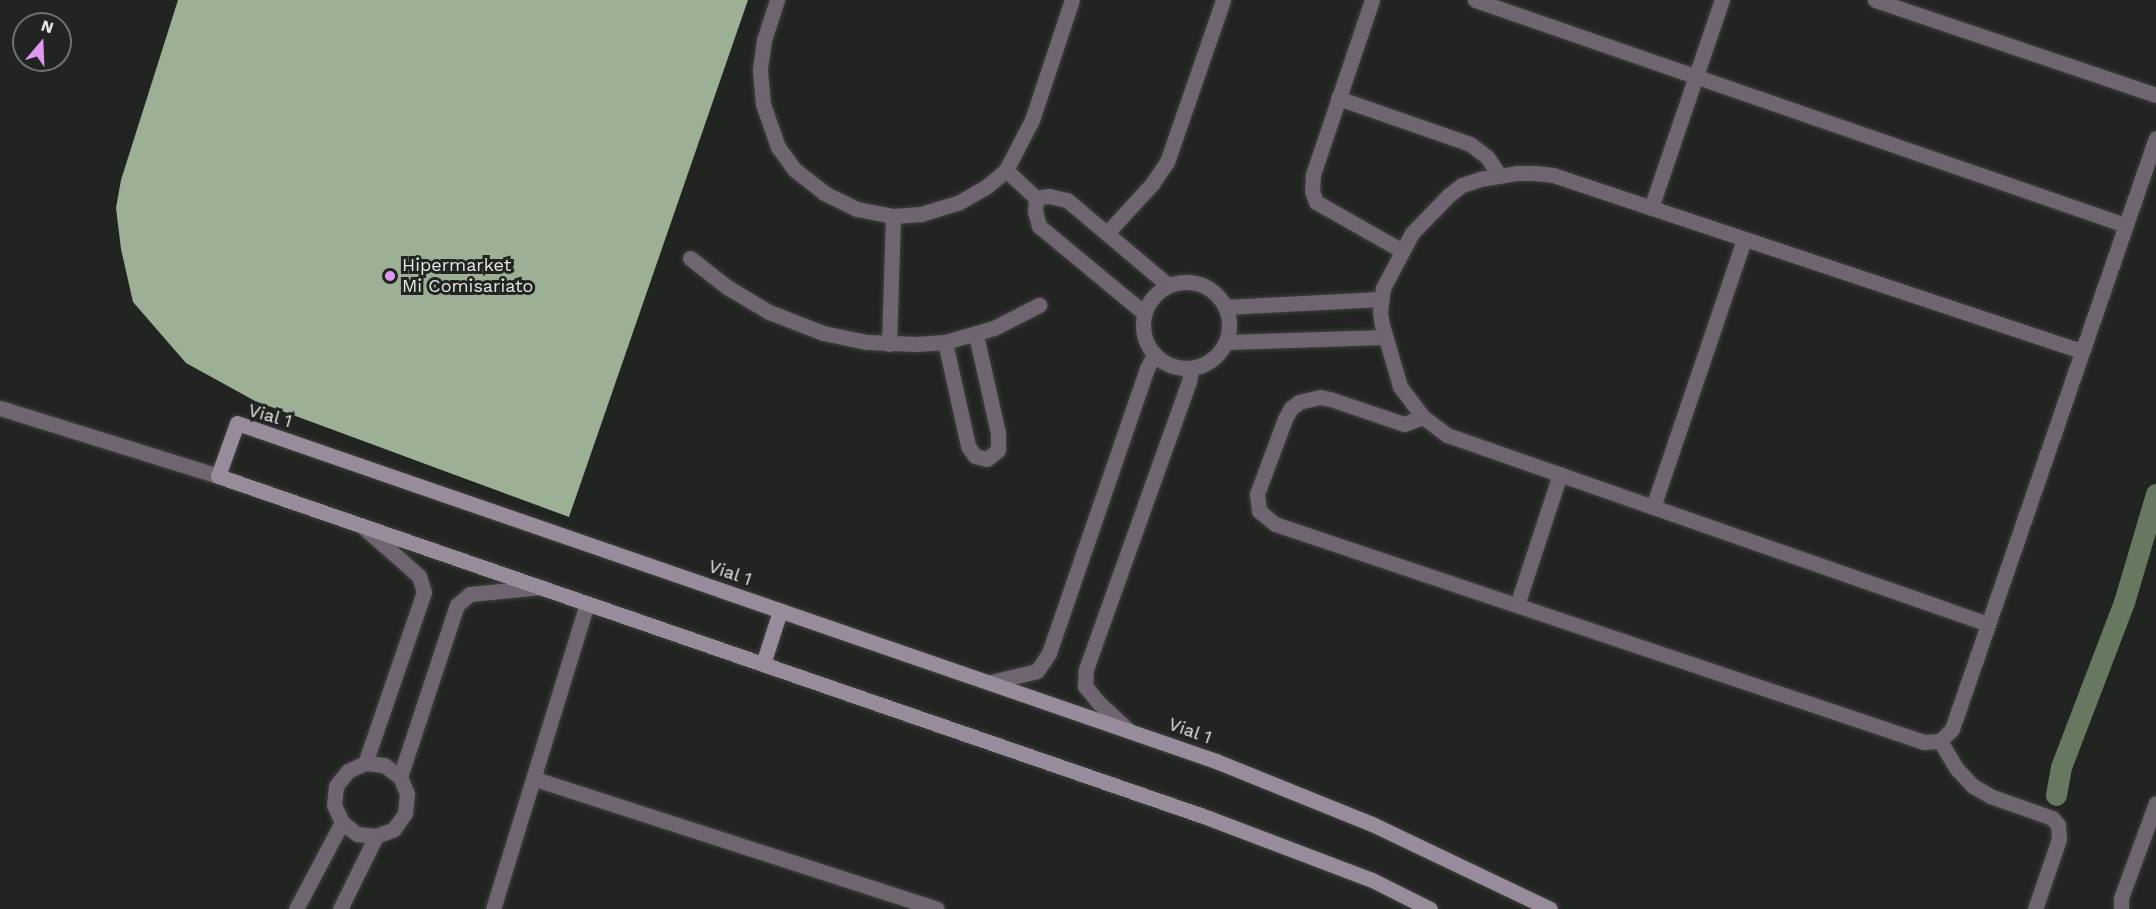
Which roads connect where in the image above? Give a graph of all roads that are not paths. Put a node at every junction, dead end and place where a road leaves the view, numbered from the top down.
1 (777, 0) edge
2 (1072, 0) edge
3 (1223, 0) edge
4 (1372, 0) edge
5 (1475, 0) edge
6 (1722, 0) edge
7 (1875, 0) edge
8 (1696, 76) junction
9 (2156, 95) edge
10 (1338, 98) junction
11 (2156, 138) edge
12 (1006, 170) junction
13 (1499, 175) junction
14 (1036, 198) junction
15 (1651, 208) junction
16 (893, 216) junction
17 (2126, 225) junction
18 (1107, 233) junction
19 (1744, 239) junction
20 (1401, 250) junction
21 (690, 258) dead end
22 (1168, 285) junction
23 (1381, 299) junction
24 (1039, 305) dead end
25 (1226, 307) junction
26 (1144, 313) junction
27 (976, 334) junction
28 (1384, 337) junction
29 (945, 342) junction
30 (1227, 342) junction
31 (889, 344) junction
32 (2081, 351) junction
33 (1155, 355) junction
34 (1191, 369) junction
35 (0, 408) edge
36 (1423, 417) junction
37 (1560, 474) junction
38 (218, 476) junction
39 (1653, 507) junction
40 (361, 525) junction
41 (541, 588) junction
42 (587, 603) junction
43 (1517, 605) junction
44 (780, 611) junction
45 (1988, 624) junction
46 (763, 664) junction
47 (991, 682) junction
48 (1127, 729) junction
49 (1940, 741) junction
50 (365, 763) junction
51 (399, 777) junction
52 (535, 779) junction
53 (2154, 812) edge
54 (342, 822) junction
55 (376, 836) junction
56 (495, 908) edge
57 (296, 909) edge
58 (340, 909) edge
59 (937, 909) edge
60 (1430, 909) edge
61 (1550, 909) edge
62 (2035, 909) edge
63 (2121, 909) edge

1 - 16 street
2 - 12 street
3 - 18 street
4 - 10 street
5 - 8 street
6 - 8 street
7 - 9 street
8 - 15 street
8 - 17 street
10 - 13 street
10 - 20 street
11 - 17 street
12 - 14 street
12 - 16 street
13 - 15 street
13 - 20 street
14 - 18 street
14 - 26 street
15 - 19 street
16 - 31 street
17 - 32 street
18 - 22 street
19 - 32 street
19 - 39 street
20 - 23 street
21 - 31 street
22 - 25 street
22 - 26 street
23 - 25 street
23 - 28 street
24 - 27 street
25 - 30 street
26 - 33 street
27 - 29 street
27 - 29 street
28 - 30 street
28 - 36 street
29 - 31 street
30 - 34 street
32 - 45 street
33 - 34 street
33 - 47 street
34 - 48 street
35 - 38 street
36 - 37 street
36 - 43 street
37 - 39 street
37 - 43 street
38 - 40 street
38 - 44 street, Vial 1
39 - 45 street
40 - 41 street
40 - 50 street
41 - 42 street
41 - 51 street
42 - 46 street
42 - 52 street
43 - 49 street
44 - 46 street
44 - 47 street, Vial 1
45 - 49 street
46 - 60 street
47 - 48 street, Vial 1
48 - 61 street, Vial 1
49 - 62 street
50 - 51 street
50 - 54 street
51 - 55 street
52 - 56 street
52 - 59 street
53 - 63 street
54 - 55 street
54 - 57 street
55 - 58 street

